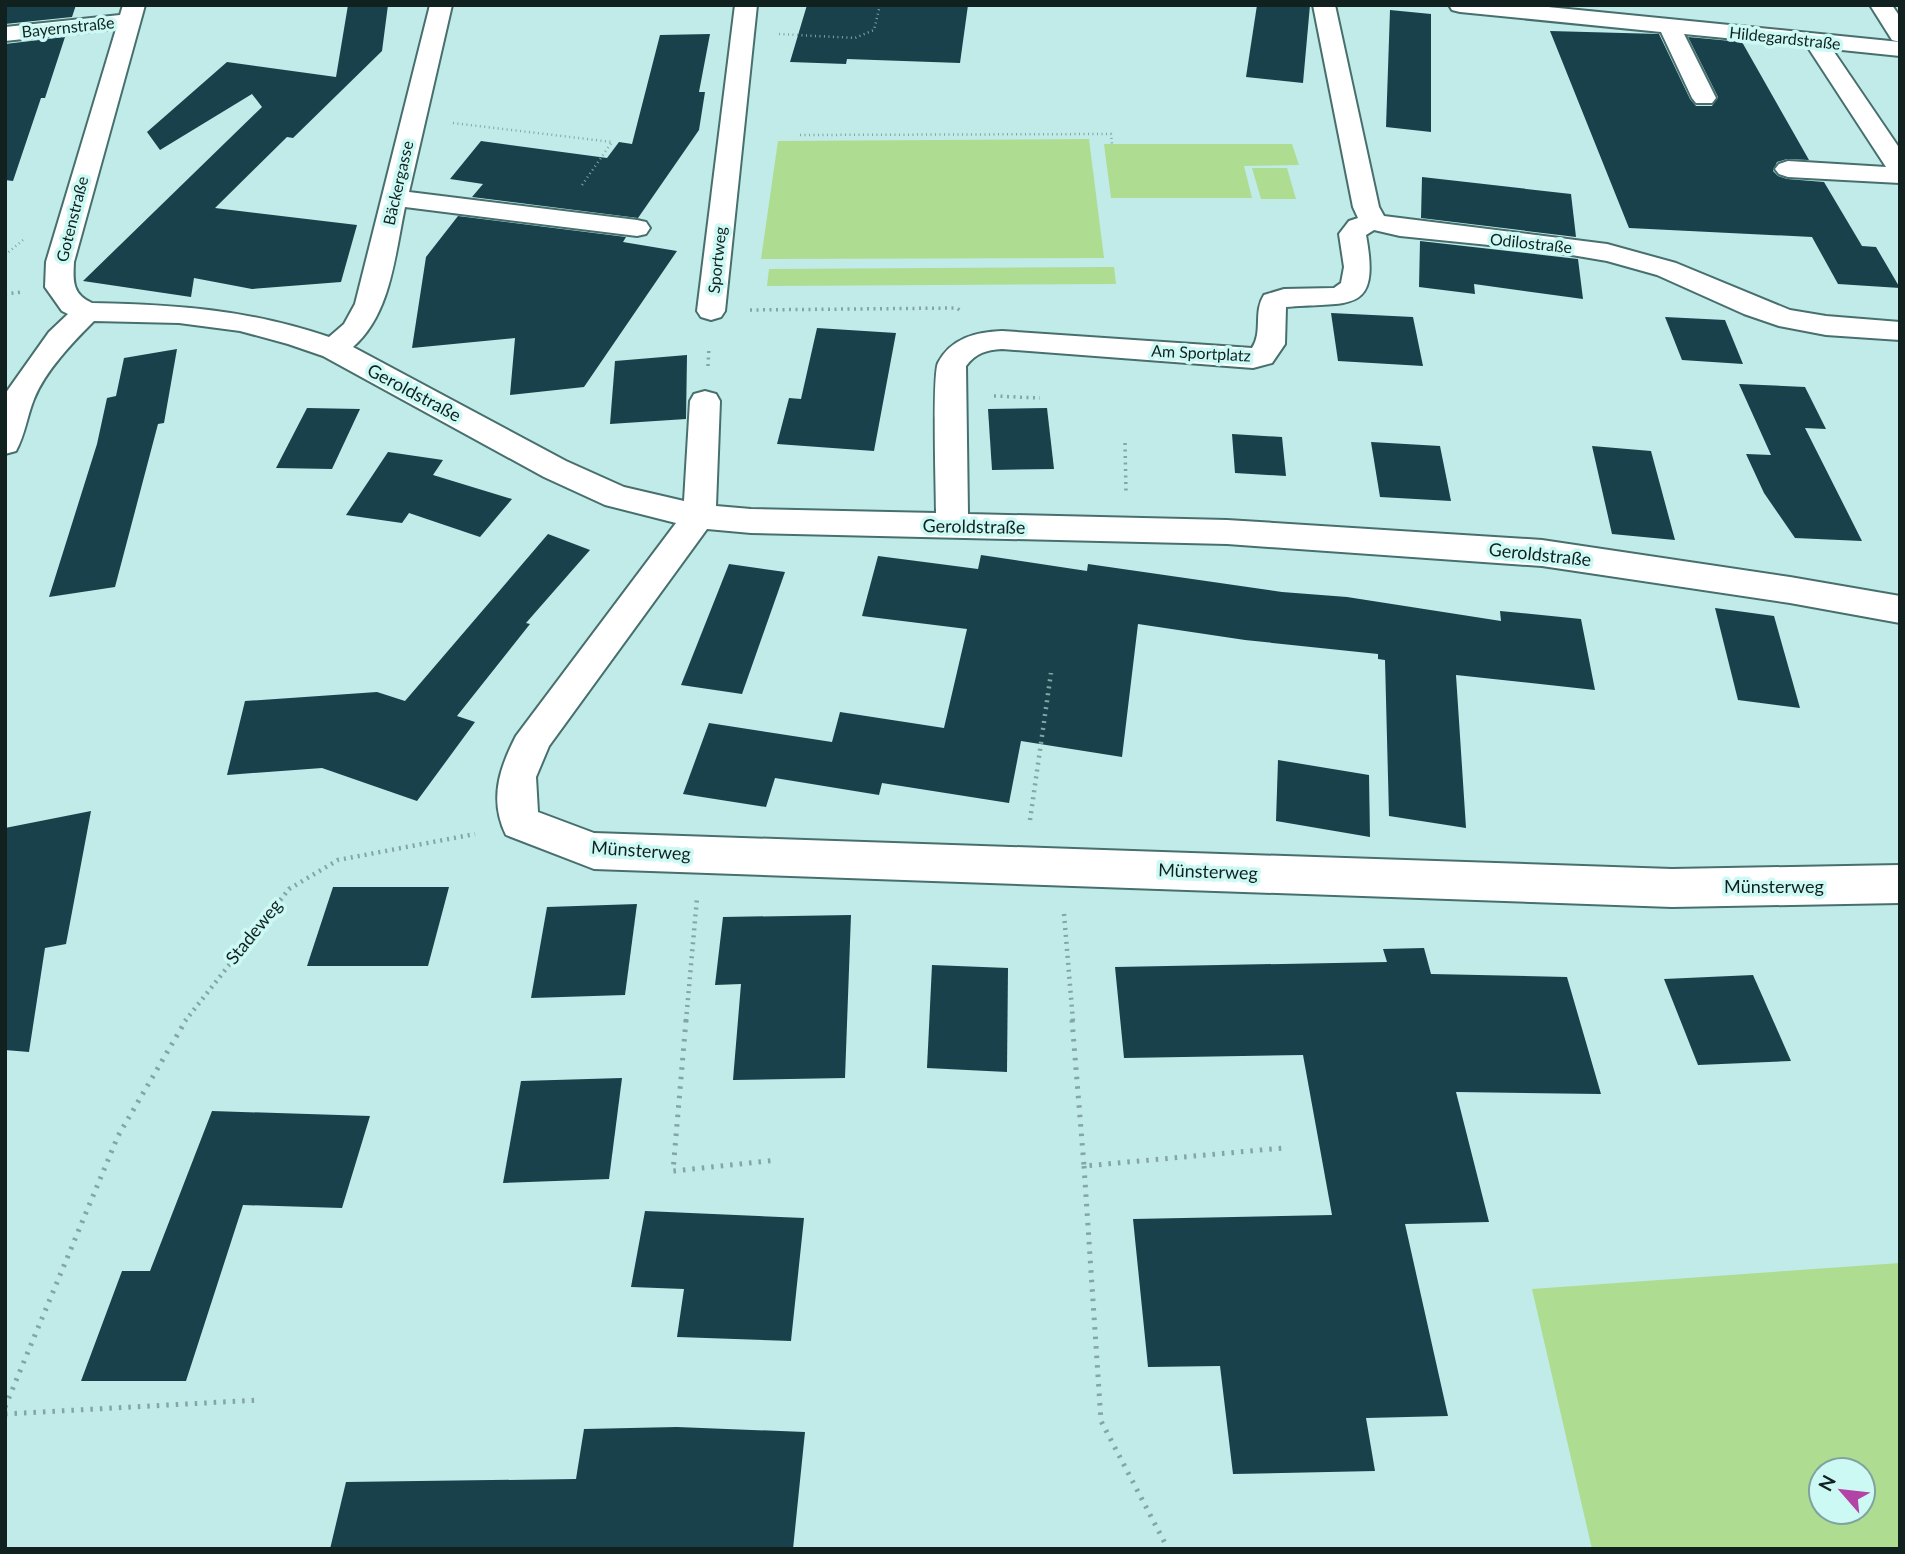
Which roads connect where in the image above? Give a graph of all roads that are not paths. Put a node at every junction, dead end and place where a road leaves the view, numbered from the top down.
1 (440, 5) edge
2 (746, 5) edge
3 (1324, 5) edge
4 (1460, 5) edge
5 (1881, 5) edge
6 (132, 13) edge
7 (1670, 26) junction
8 (5, 34) edge
9 (1900, 35) edge
10 (1815, 41) junction
11 (1900, 49) edge
12 (1704, 98) dead end
13 (1900, 168) edge
14 (1788, 169) dead end
15 (1900, 175) edge
16 (395, 198) junction
17 (1373, 222) junction
18 (637, 228) dead end
19 (711, 311) road end
20 (87, 312) junction
21 (1900, 331) edge
22 (332, 349) junction
23 (705, 401) road end
24 (5, 443) edge
25 (699, 516) junction
26 (952, 526) junction
27 (1900, 610) edge
28 (1900, 884) edge

1 - 16 street, Bäckergasse
2 - 19 street, Sportweg
3 - 17 street
4 - 7 street, Hildegardstraße
5 - 9 street
6 - 8 street, Bayernstraße
6 - 20 street, Gotenstraße
7 - 10 street, Hildegardstraße
7 - 12 street
10 - 11 street, Hildegardstraße
10 - 13 street
14 - 15 street
16 - 18 street
16 - 22 street, Bäckergasse
17 - 21 street, Odilostraße
17 - 26 street, Am Sportplatz
20 - 22 street, Geroldstraße
20 - 24 street
22 - 25 street, Geroldstraße
23 - 25 street
25 - 26 street, Geroldstraße
25 - 28 street, Münsterweg
26 - 27 street, Geroldstraße

